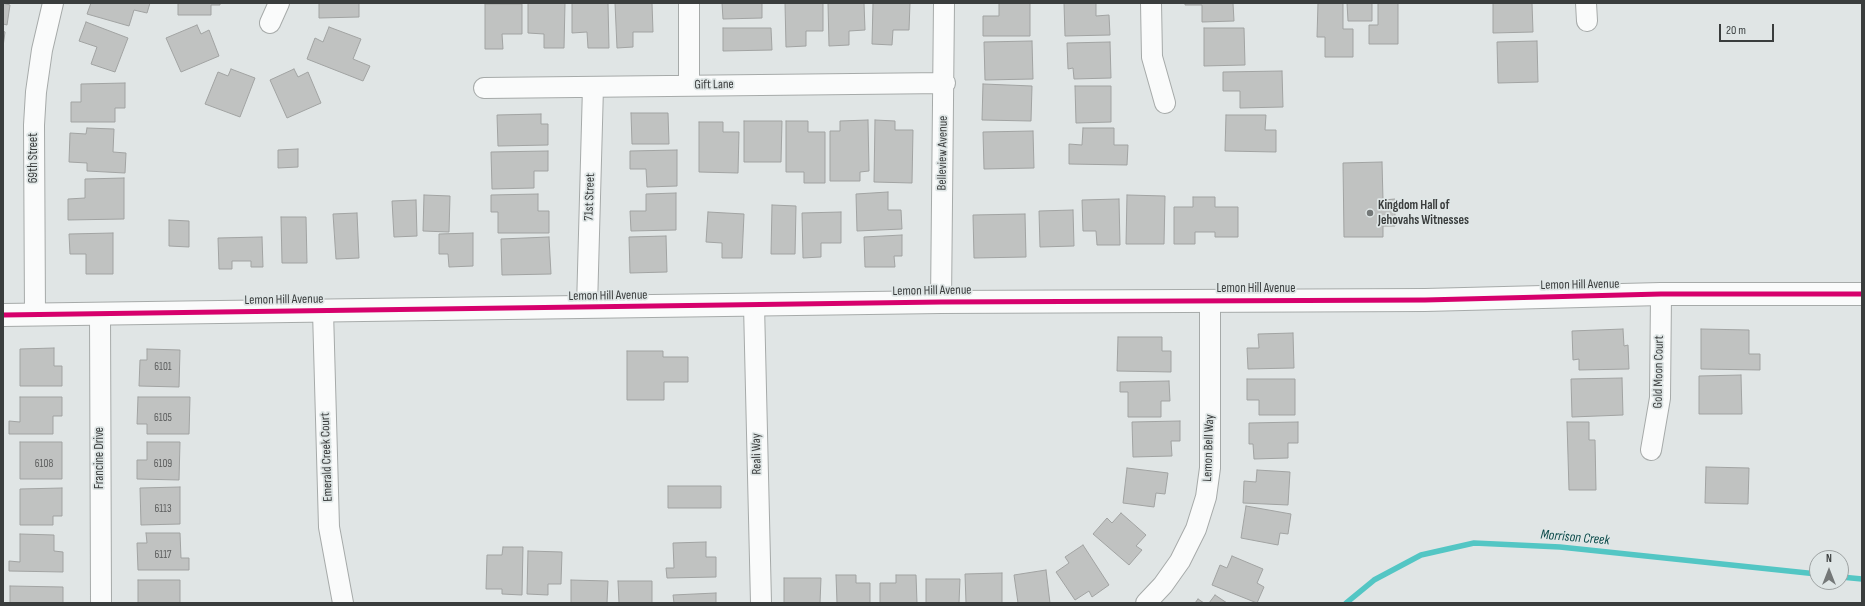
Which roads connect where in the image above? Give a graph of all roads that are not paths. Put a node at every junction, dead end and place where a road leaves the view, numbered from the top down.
1 (53, 3) edge
2 (279, 3) edge
3 (689, 3) edge
4 (944, 3) edge
5 (1151, 3) edge
6 (270, 23) dead end
7 (944, 83) junction
8 (689, 85) junction
9 (593, 87) junction
10 (484, 88) dead end
11 (1165, 103) dead end
12 (1660, 294) junction
13 (1862, 294) edge
14 (1210, 300) junction
15 (941, 302) junction
16 (754, 305) junction
17 (588, 307) junction
18 (323, 310) junction
19 (100, 313) junction
20 (34, 314) junction
21 (3, 315) edge
22 (1651, 450) dead end
23 (101, 603) edge
24 (342, 603) edge
25 (761, 603) edge
26 (1146, 603) edge

1 - 20 street, 69th Street
2 - 6 street
3 - 8 street
4 - 7 street, Belleview Avenue
5 - 11 street
7 - 8 street, Gift Lane
7 - 15 street, Belleview Avenue
8 - 9 street, Gift Lane
9 - 10 street, Gift Lane
9 - 17 street, 71st Street
12 - 13 street, Lemon Hill Avenue
12 - 14 street, Lemon Hill Avenue
12 - 22 street, Gold Moon Court
14 - 15 street, Lemon Hill Avenue
14 - 26 street, Lemon Bell Way
15 - 16 street, Lemon Hill Avenue
16 - 17 street, Lemon Hill Avenue
16 - 25 street, Reali Way
17 - 18 street, Lemon Hill Avenue
18 - 19 street, Lemon Hill Avenue
18 - 24 street, Emerald Creek Court
19 - 20 street, Lemon Hill Avenue
19 - 23 street, Francine Drive
20 - 21 street, Lemon Hill Avenue

